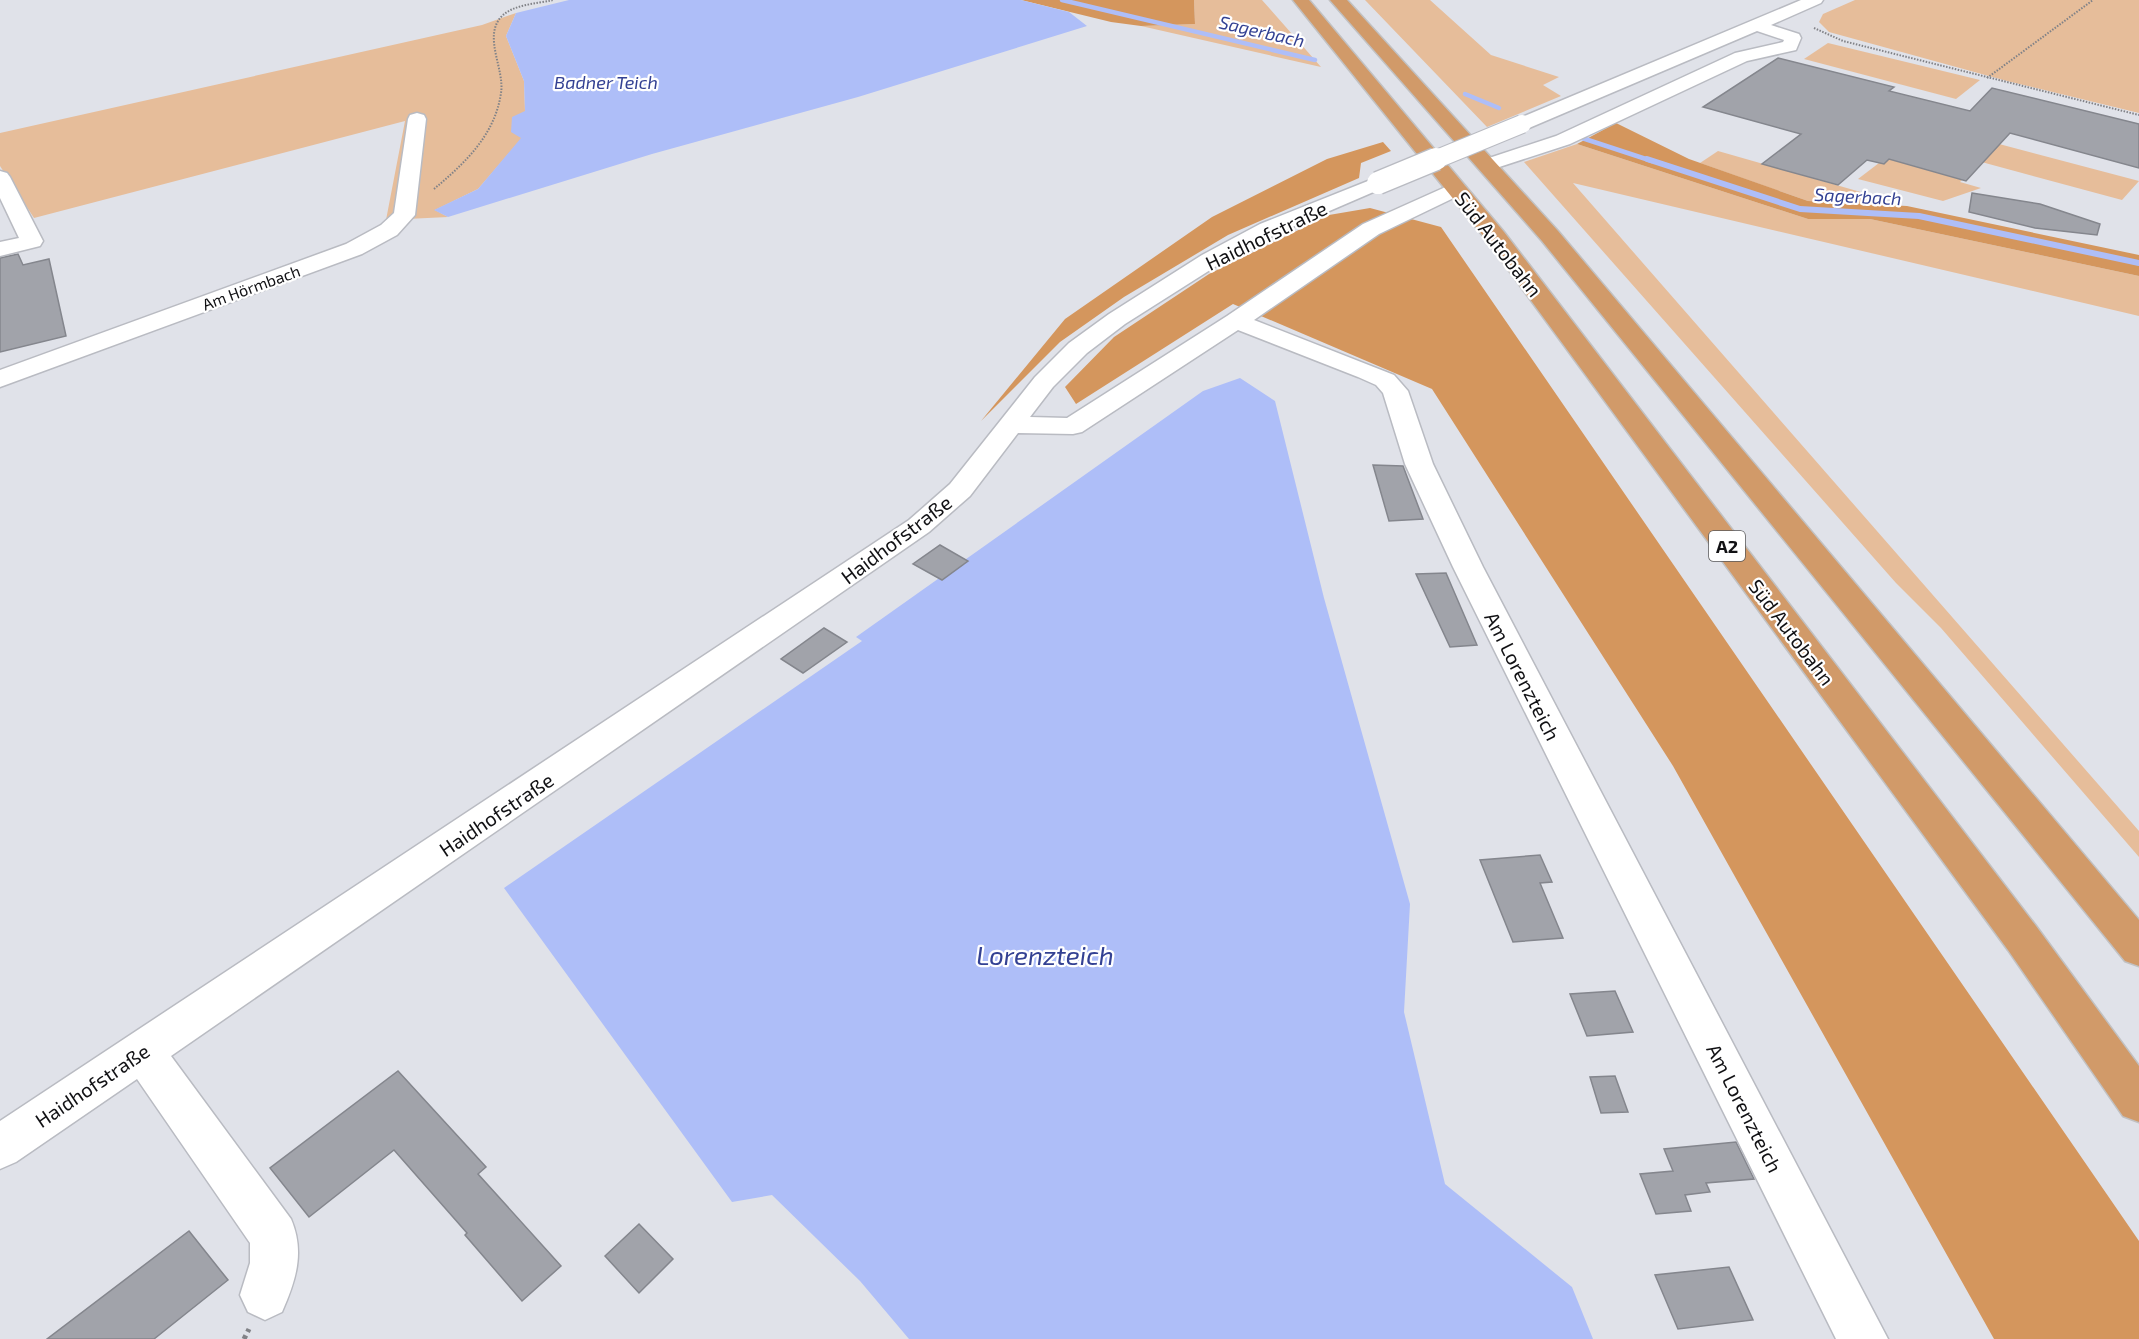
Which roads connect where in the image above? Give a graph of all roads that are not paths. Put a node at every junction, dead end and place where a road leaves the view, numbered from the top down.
1 (1301, 0) edge
2 (1338, 0) edge
3 (1815, 0) edge
4 (1756, 25) junction
5 (417, 119) dead end
6 (1488, 165) junction
7 (0, 177) edge
8 (1457, 189) junction
9 (0, 249) edge
10 (1236, 321) junction
11 (0, 379) edge
12 (1010, 425) junction
13 (2139, 949) edge
14 (143, 1052) junction
15 (2139, 1102) edge
16 (0, 1147) edge
17 (265, 1295) dead end
18 (1863, 1339) edge

1 - 8 highway, Süd Autobahn / A2
2 - 6 highway, Süd Autobahn
3 - 4 street, Haidhofstraße
4 - 6 street
4 - 12 street, Haidhofstraße, bridge
5 - 11 street, Am Hörmbach
6 - 13 highway, Süd Autobahn
7 - 9 street
8 - 10 street
8 - 15 highway, Süd Autobahn / A2
10 - 12 street
10 - 18 street, Am Lorenzteich
12 - 14 street, Haidhofstraße
14 - 16 street, Haidhofstraße
14 - 17 street

